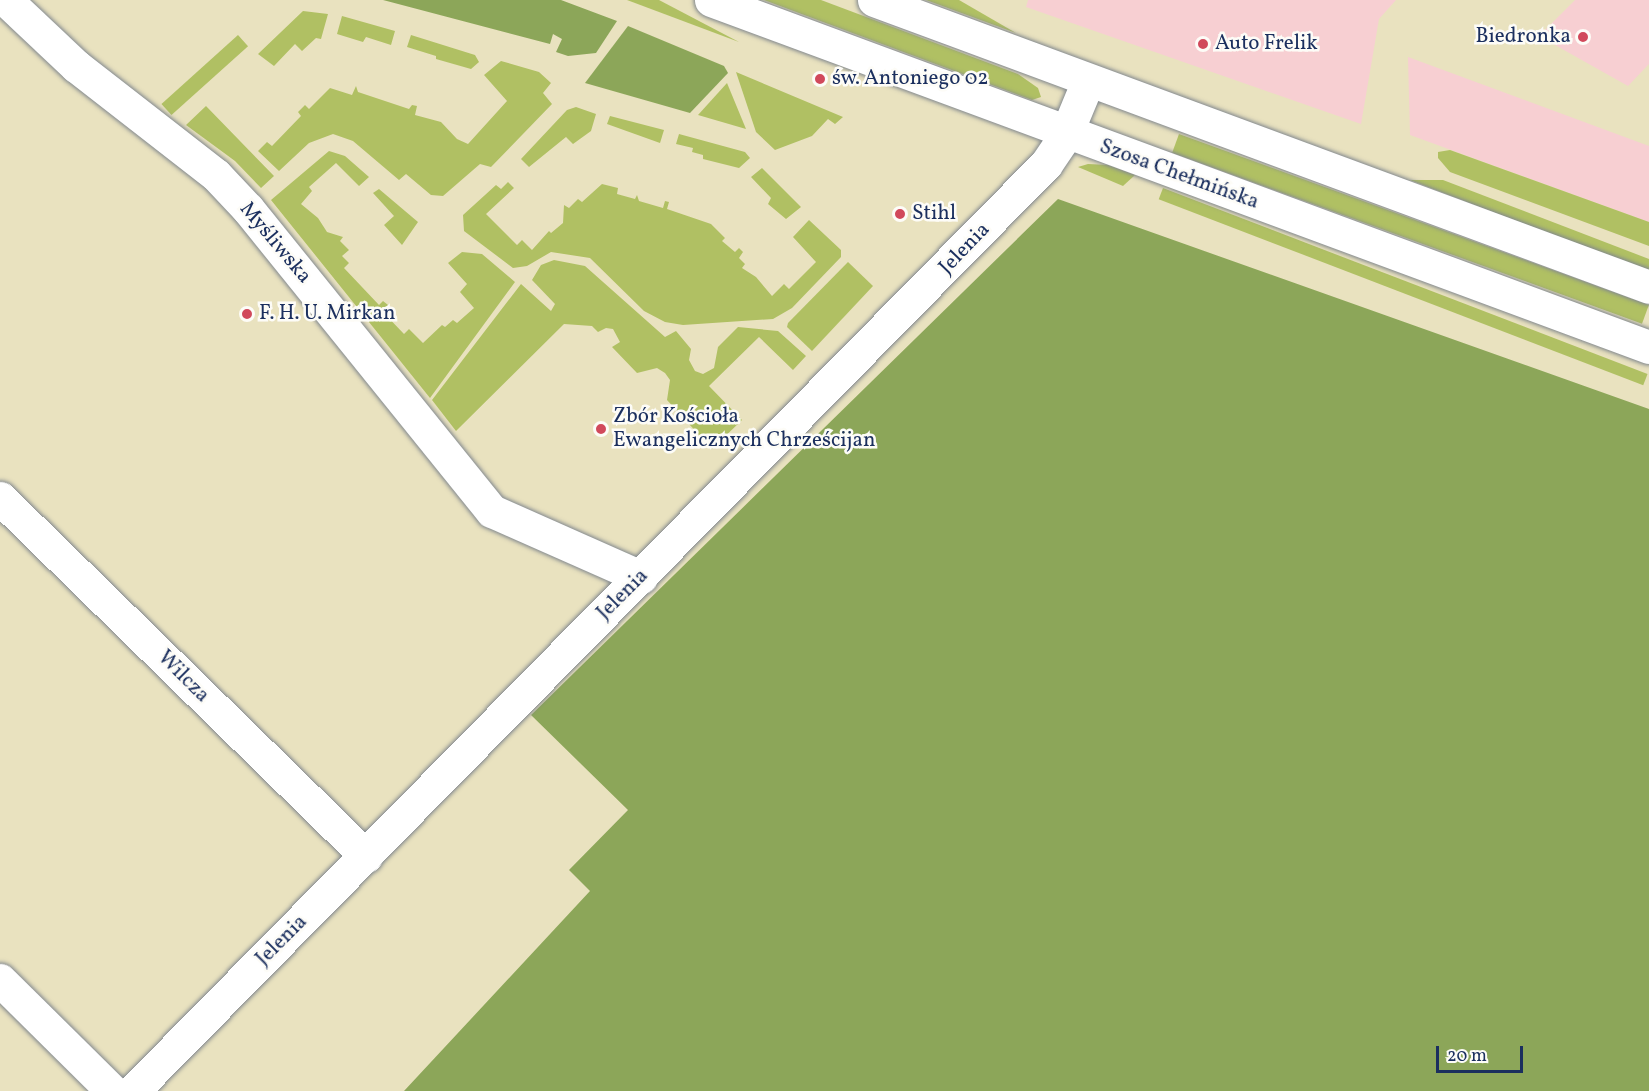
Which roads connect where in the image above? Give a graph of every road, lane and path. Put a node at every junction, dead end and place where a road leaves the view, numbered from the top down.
1 (6, 0) edge
2 (711, 0) edge
3 (874, 0) edge
4 (1088, 81) junction
5 (1066, 134) junction
6 (1649, 287) edge
7 (1649, 347) edge
8 (0, 498) edge
9 (641, 577) junction
10 (366, 856) junction
11 (0, 980) edge
12 (112, 1091) edge
13 (133, 1091) edge

1 - 9 street, Myśliwska
2 - 5 street, Szosa Chełmińska
3 - 4 street
4 - 5 street, Jelenia
4 - 6 street
5 - 7 street, Szosa Chełmińska
5 - 9 street, Jelenia
8 - 10 street, Wilcza
9 - 10 street, Jelenia
10 - 13 street, Jelenia
11 - 12 street

